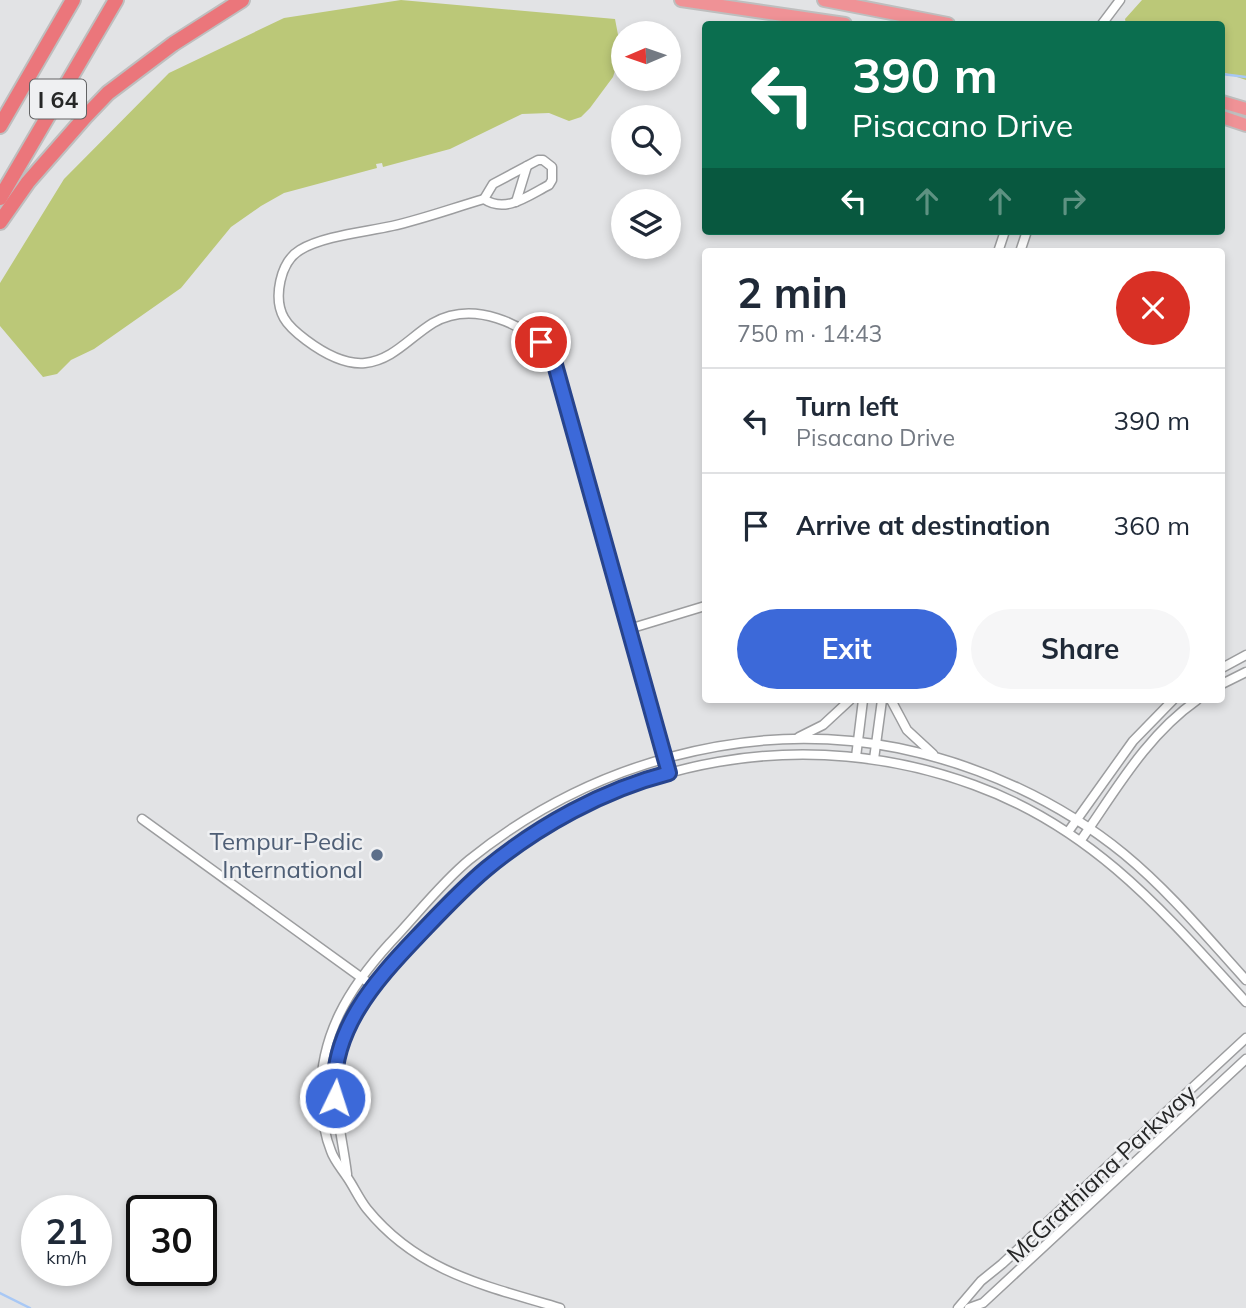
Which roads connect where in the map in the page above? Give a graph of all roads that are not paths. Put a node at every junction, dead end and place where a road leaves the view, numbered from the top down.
1 (73, 0) edge
2 (116, 0) edge
3 (242, 0) edge
4 (681, 0) edge
5 (824, 0) edge
6 (1120, 0) edge
7 (824, 21) edge
8 (932, 21) edge
9 (1104, 21) edge
10 (1225, 103) edge
11 (1246, 109) edge
12 (1225, 118) edge
13 (1246, 125) edge
14 (0, 126) edge
15 (527, 166) junction
16 (0, 198) edge
17 (484, 199) junction
18 (516, 202) junction
19 (0, 222) edge
20 (702, 607) edge
21 (629, 629) junction
22 (1246, 655) edge
23 (1225, 666) edge
24 (1246, 672) edge
25 (1225, 682) edge
26 (847, 703) edge
27 (863, 703) edge
28 (882, 703) edge
29 (892, 703) edge
30 (1170, 703) edge
31 (1193, 703) edge
32 (789, 739) junction
33 (858, 742) junction
34 (876, 744) junction
35 (856, 757) junction
36 (665, 758) junction
37 (874, 759) junction
38 (942, 759) junction
39 (669, 773) junction
40 (530, 817) junction
41 (142, 819) dead end
42 (1077, 820) junction
43 (1089, 829) junction
44 (540, 832) junction
45 (1068, 832) junction
46 (1082, 841) junction
47 (360, 977) junction
48 (1246, 980) edge
49 (373, 986) junction
50 (1246, 1002) edge
51 (1246, 1038) edge
52 (1246, 1059) edge
53 (347, 1177) junction
54 (560, 1308) edge
55 (958, 1308) edge
56 (969, 1308) edge

1 - 14 highway, I 64
2 - 16 highway, I 64
3 - 19 highway
4 - 7 highway
5 - 8 highway
6 - 9 street
10 - 11 highway
12 - 13 highway
15 - 17 street
15 - 18 street
15 - 18 street
17 - 18 street
17 - 21 street
20 - 21 street
21 - 36 street
22 - 23 street
24 - 25 street
26 - 32 street
27 - 33 street
28 - 34 street
29 - 38 street
30 - 42 street
31 - 43 street
32 - 33 street
32 - 36 street
33 - 34 street
33 - 35 street
34 - 37 street
34 - 38 street
35 - 37 street
35 - 39 street
36 - 39 street
36 - 40 street
37 - 45 street
38 - 42 street
39 - 44 street
40 - 44 street
40 - 47 street
41 - 47 street
42 - 43 street
42 - 45 street
43 - 46 street
43 - 48 street
44 - 49 street
45 - 46 street
46 - 50 street
47 - 49 street
47 - 53 street
49 - 53 street
51 - 55 street, McGrathiana Parkway
52 - 56 street, McGrathiana Parkway
53 - 54 street

